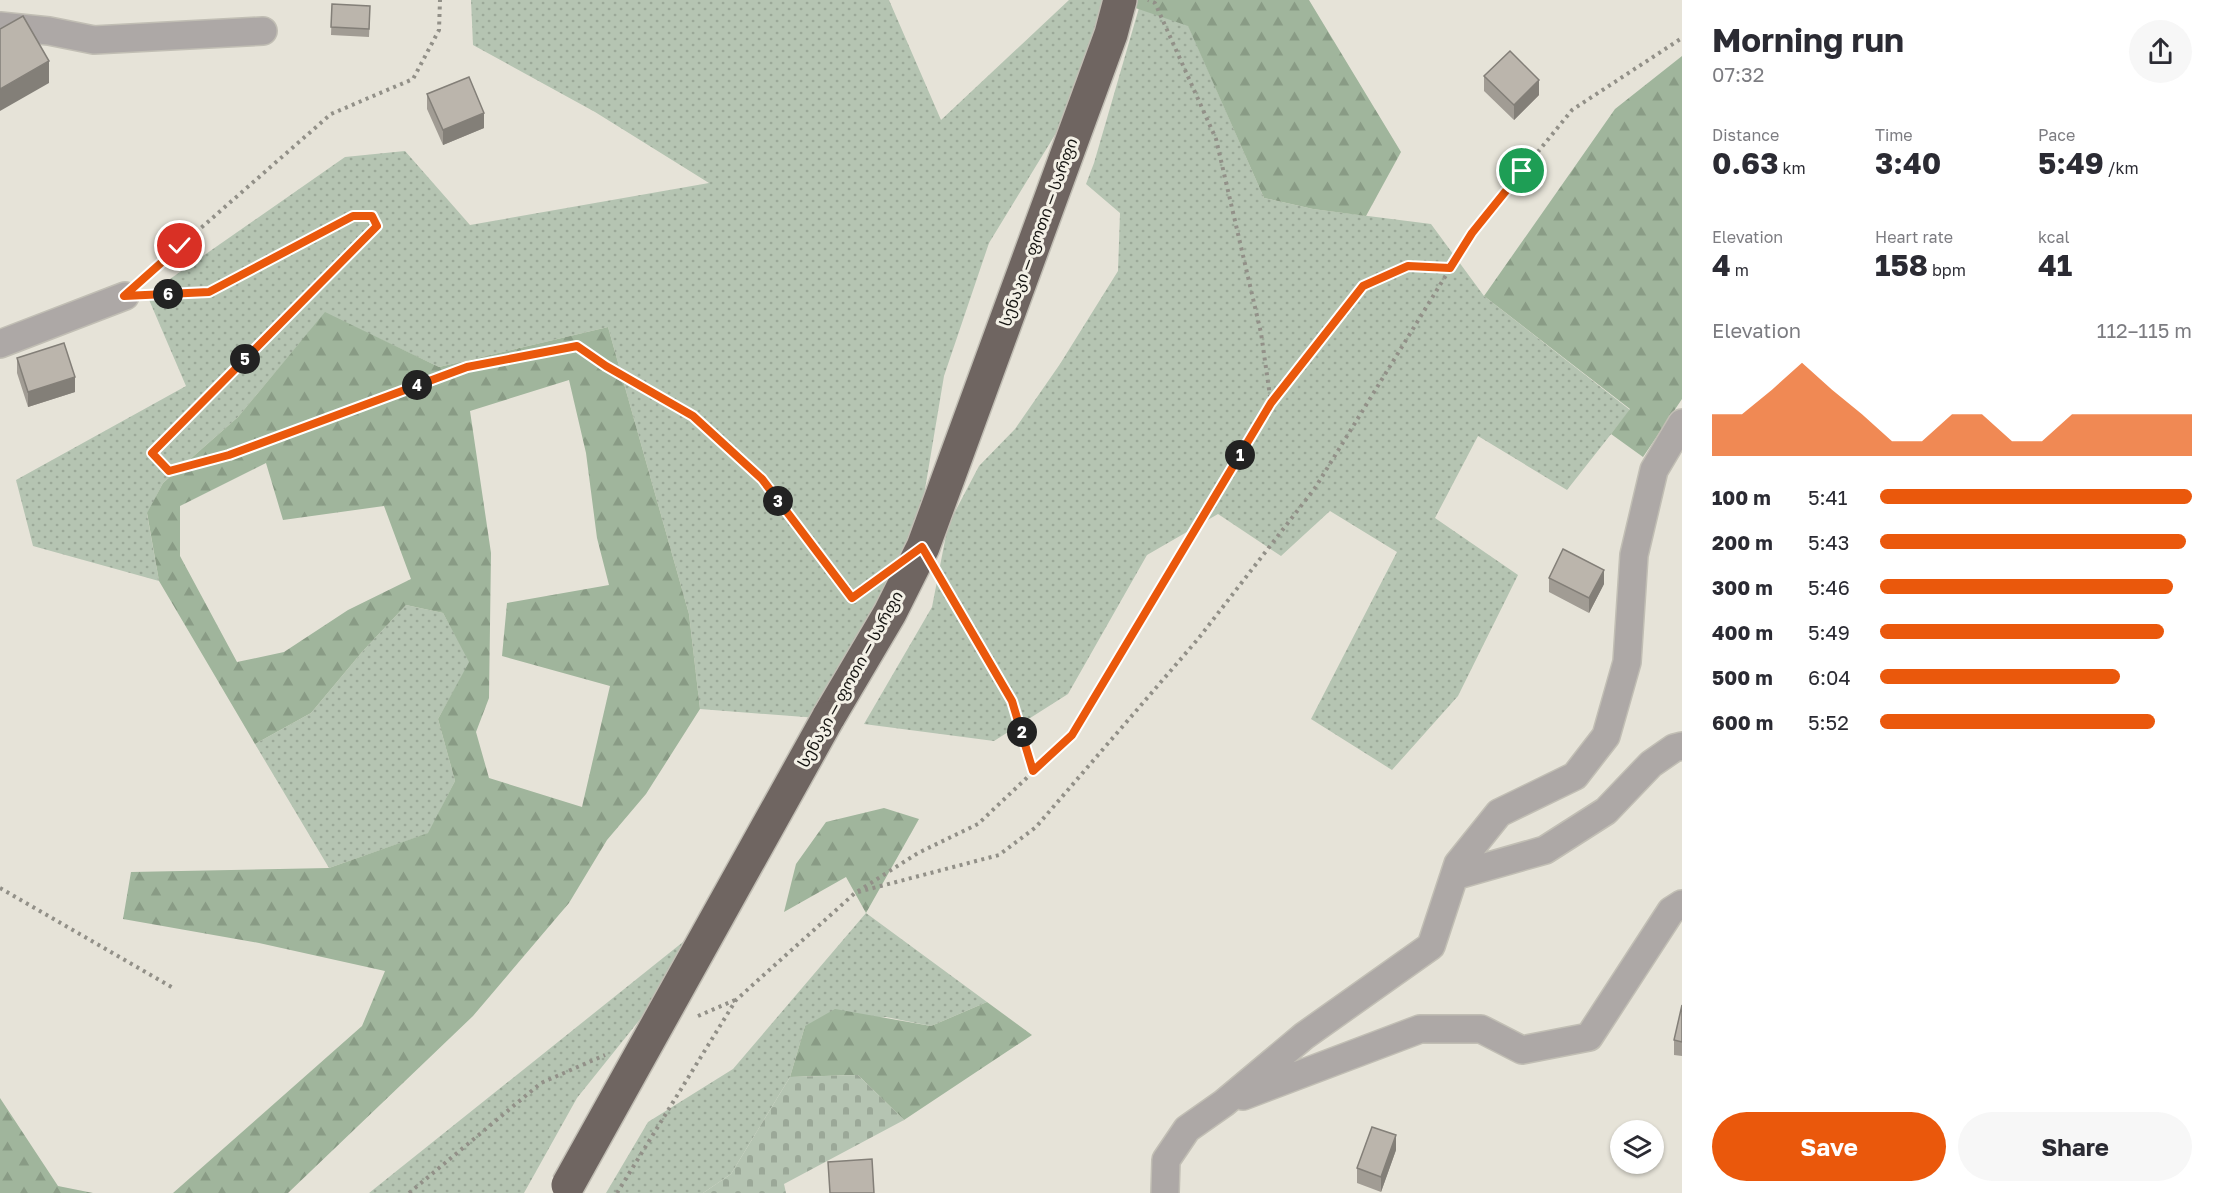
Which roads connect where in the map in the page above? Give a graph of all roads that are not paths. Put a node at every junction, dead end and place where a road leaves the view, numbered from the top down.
1 (1120, 0) edge
2 (0, 26) edge
3 (263, 31) dead end
4 (124, 296) road end
5 (0, 344) edge
6 (1682, 423) edge
7 (1682, 746) edge
8 (1454, 876) junction
9 (1682, 904) edge
10 (1224, 1103) junction
11 (566, 1189) edge
12 (1165, 1193) edge

1 - 11 highway, სენაკი — ფოთი — სარფი, bridge
2 - 3 street
4 - 5 street
6 - 8 street
7 - 8 street
8 - 10 street
9 - 10 street
10 - 12 street

